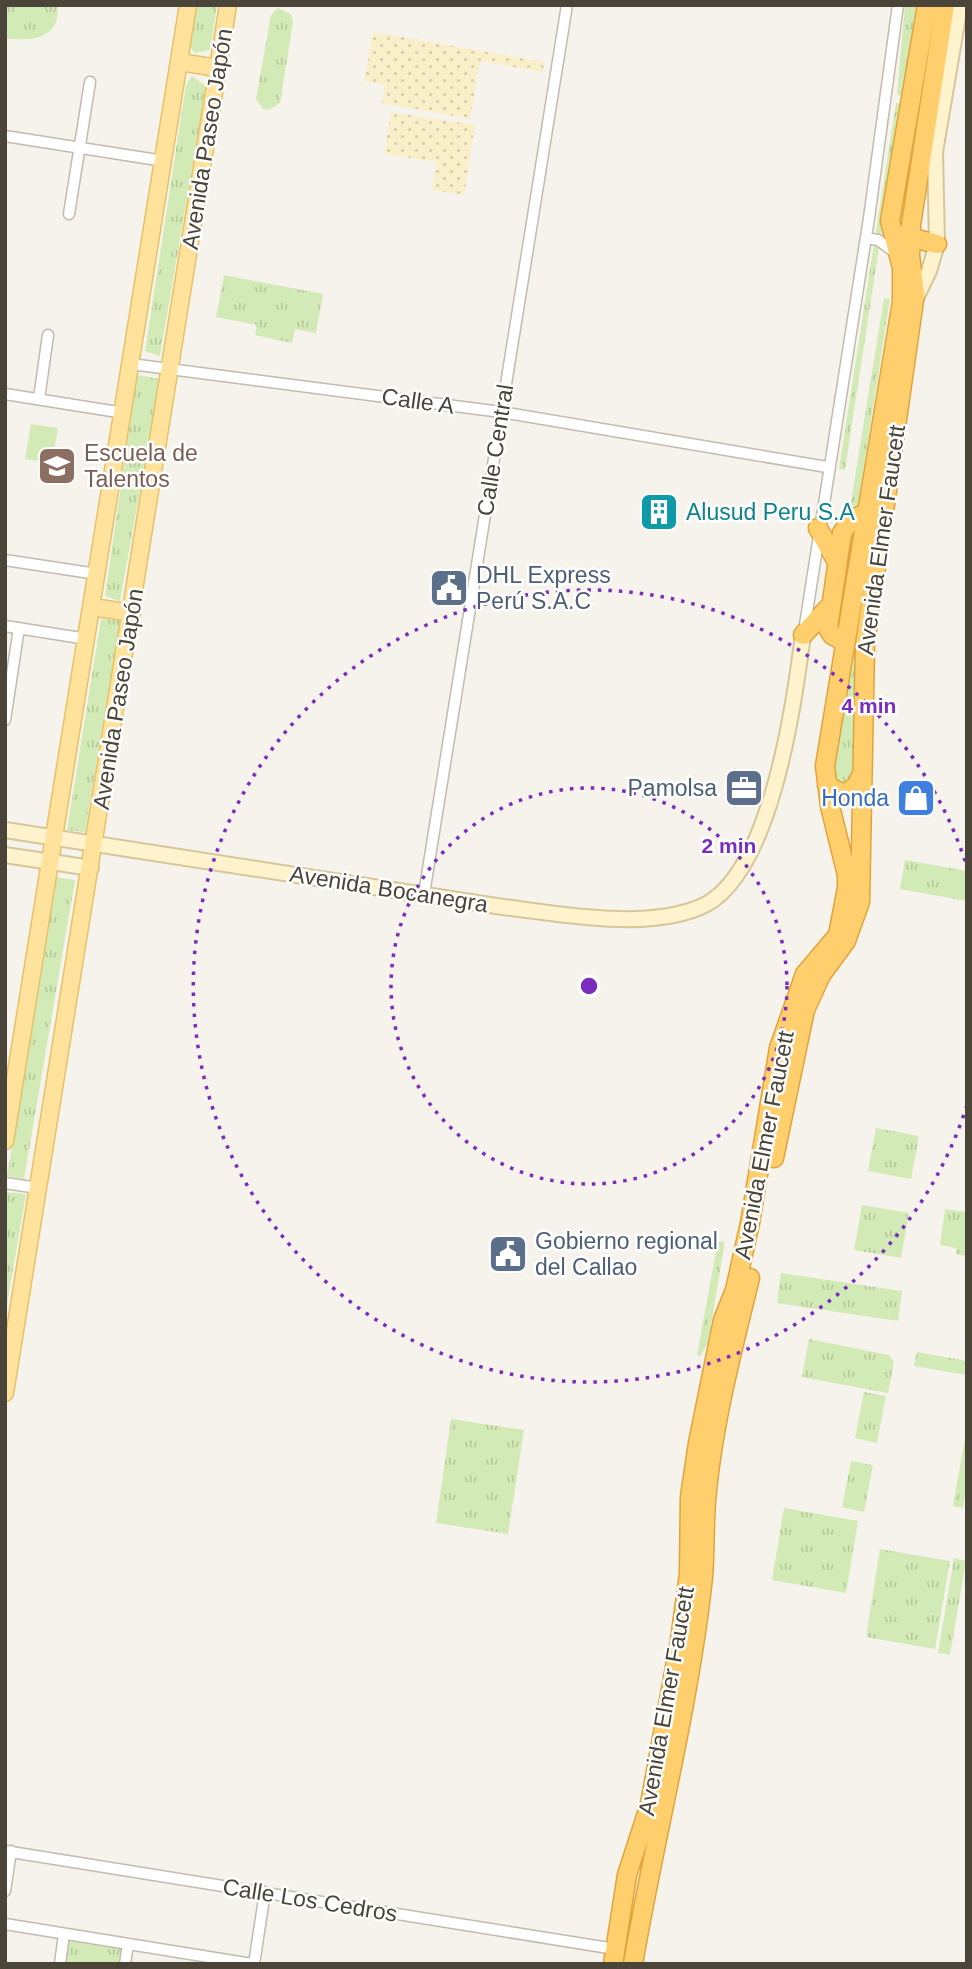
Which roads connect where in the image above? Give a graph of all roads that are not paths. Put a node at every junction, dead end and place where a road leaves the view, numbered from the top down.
1 (188, 5) edge
2 (228, 5) edge
3 (566, 5) edge
4 (898, 5) edge
5 (927, 5) edge
6 (945, 5) edge
7 (960, 5) edge
8 (179, 62) junction
9 (218, 68) junction
10 (90, 82) dead end
11 (5, 136) edge
12 (79, 148) junction
13 (164, 161) junction
14 (69, 214) dead end
15 (890, 225) junction
16 (866, 238) junction
17 (910, 238) junction
18 (937, 244) junction
19 (898, 255) junction
20 (908, 304) junction
21 (48, 335) dead end
22 (131, 364) junction
23 (171, 368) junction
24 (5, 394) edge
25 (39, 399) junction
26 (501, 412) junction
27 (124, 413) junction
28 (827, 467) junction
29 (876, 509) junction
30 (818, 528) junction
31 (5, 560) edge
32 (837, 562) junction
33 (97, 574) junction
34 (830, 606) junction
35 (92, 607) junction
36 (132, 613) junction
37 (5, 626) edge
38 (19, 628) junction
39 (803, 635) junction
40 (87, 639) junction
41 (845, 642) junction
42 (5, 720) edge
43 (862, 773) junction
44 (827, 785) junction
45 (5, 830) edge
46 (55, 838) junction
47 (95, 844) junction
48 (5, 855) edge
49 (50, 863) junction
50 (91, 869) junction
51 (424, 894) junction
52 (5, 1141) edge
53 (5, 1183) edge
54 (38, 1188) junction
55 (5, 1393) edge
56 (8, 1851) edge
57 (5, 1891) edge
58 (265, 1892) junction
59 (5, 1924) edge
60 (64, 1934) junction
61 (128, 1944) junction
62 (614, 1956) edge
63 (191, 1959) edge
64 (60, 1964) edge
65 (125, 1964) edge
66 (253, 1964) edge
67 (633, 1964) edge

1 - 8 main road, Avenida Paseo Japón
2 - 9 main road, Avenida Paseo Japón
3 - 26 street, Calle Central
4 - 16 street
5 - 15 highway, Avenida Elmer Faucett
6 - 17 highway, Avenida Elmer Faucett
7 - 18 street, Avenida Elmer Faucett
8 - 9 main road
8 - 13 main road, Avenida Paseo Japón
9 - 23 main road, Avenida Paseo Japón
10 - 12 street
11 - 12 street
12 - 13 street
12 - 14 street
13 - 22 main road, Avenida Paseo Japón
15 - 17 highway
15 - 19 highway, Avenida Elmer Faucett
16 - 19 street
16 - 28 street
17 - 18 highway
17 - 20 highway, Avenida Elmer Faucett
18 - 20 street, Avenida Elmer Faucett
19 - 20 highway, Avenida Elmer Faucett
20 - 29 highway, Avenida Elmer Faucett
21 - 25 street
22 - 23 street, Calle A
22 - 27 main road, Avenida Paseo Japón
23 - 26 street, Calle A
23 - 36 main road, Avenida Paseo Japón
24 - 25 street
25 - 27 street
26 - 28 street, Calle A
26 - 51 street, Calle Central
27 - 33 main road, Avenida Paseo Japón
28 - 30 street
29 - 32 highway
29 - 41 highway, Avenida Elmer Faucett
29 - 43 highway, Avenida Elmer Faucett
30 - 32 highway
30 - 39 street
31 - 33 street
32 - 34 highway
33 - 35 main road, Avenida Paseo Japón
34 - 39 highway
34 - 41 highway
35 - 36 main road
35 - 40 main road, Avenida Paseo Japón
36 - 47 main road, Avenida Paseo Japón
37 - 38 street
38 - 40 street
38 - 42 street
39 - 51 street, Avenida Bocanegra
40 - 46 main road, Avenida Paseo Japón
41 - 44 highway, Avenida Elmer Faucett
43 - 44 highway
43 - 67 highway, Avenida Elmer Faucett
44 - 62 highway, Avenida Elmer Faucett
45 - 46 street, Avenida Bocanegra
46 - 47 street, Avenida Bocanegra
46 - 49 main road, Avenida Paseo Japón
47 - 50 main road, Avenida Paseo Japón
47 - 51 street, Avenida Bocanegra
48 - 49 street
49 - 50 street
49 - 52 main road, Avenida Paseo Japón
50 - 54 main road, Avenida Paseo Japón
53 - 54 street
54 - 55 main road, Avenida Paseo Japón
56 - 57 street
56 - 58 street, Calle Los Cedros
58 - 62 street, Calle Los Cedros
58 - 66 street
59 - 60 street
60 - 61 street
60 - 64 street
61 - 63 street
61 - 65 street
63 - 66 street

